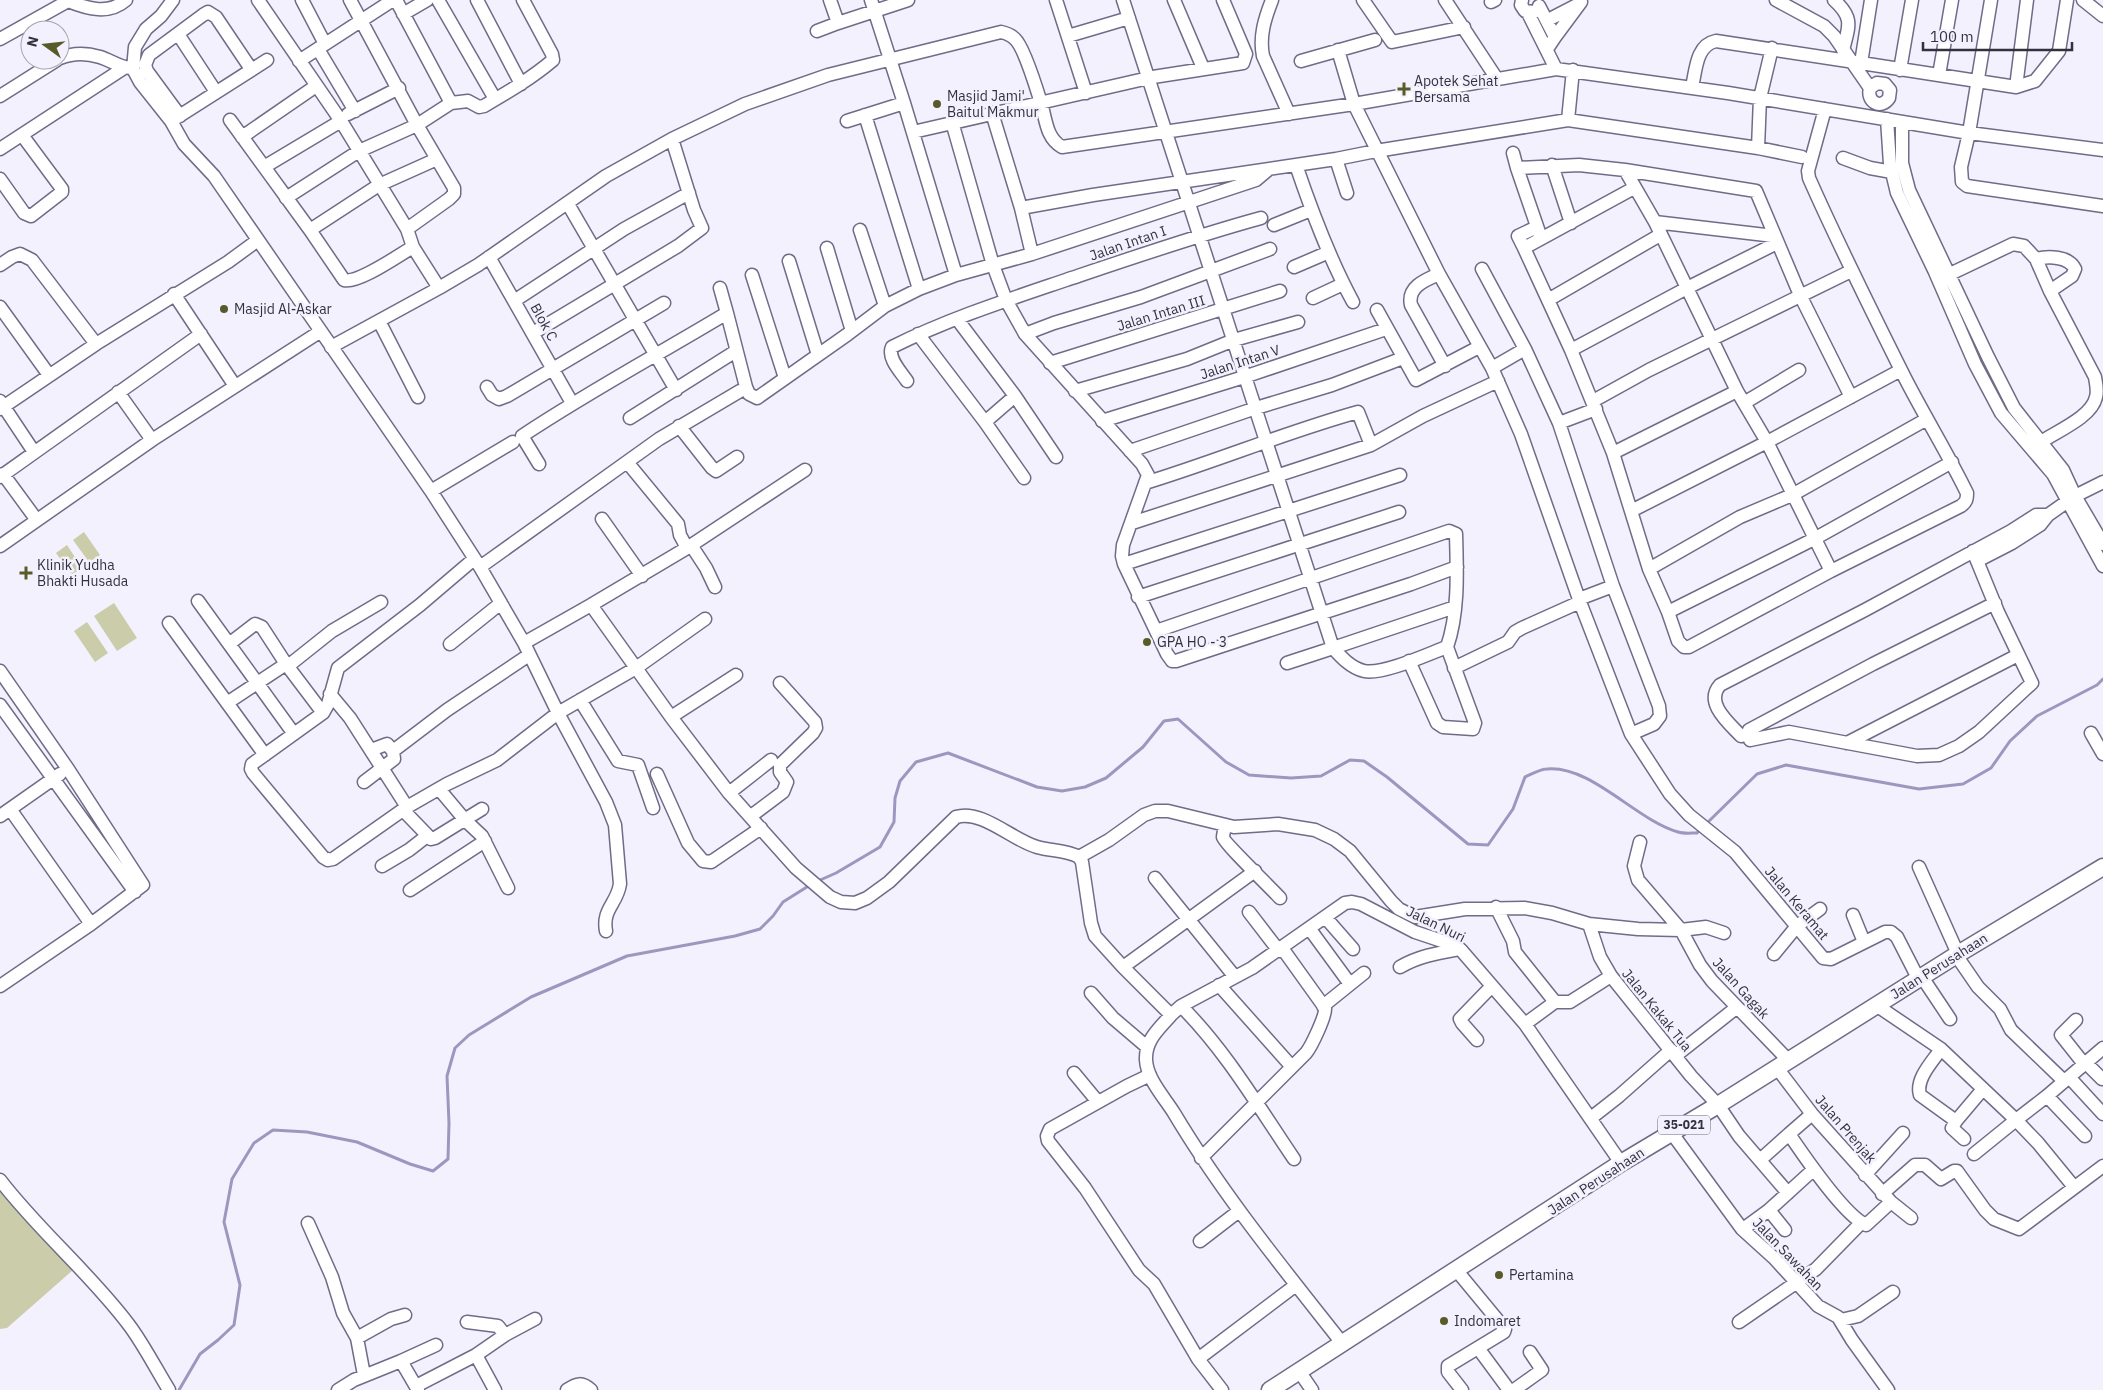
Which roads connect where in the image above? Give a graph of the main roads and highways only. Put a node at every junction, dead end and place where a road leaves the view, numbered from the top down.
1 (2103, 866) edge
2 (1270, 1390) edge

1 - 2 main road, Jalan Perusahaan / 35-021

